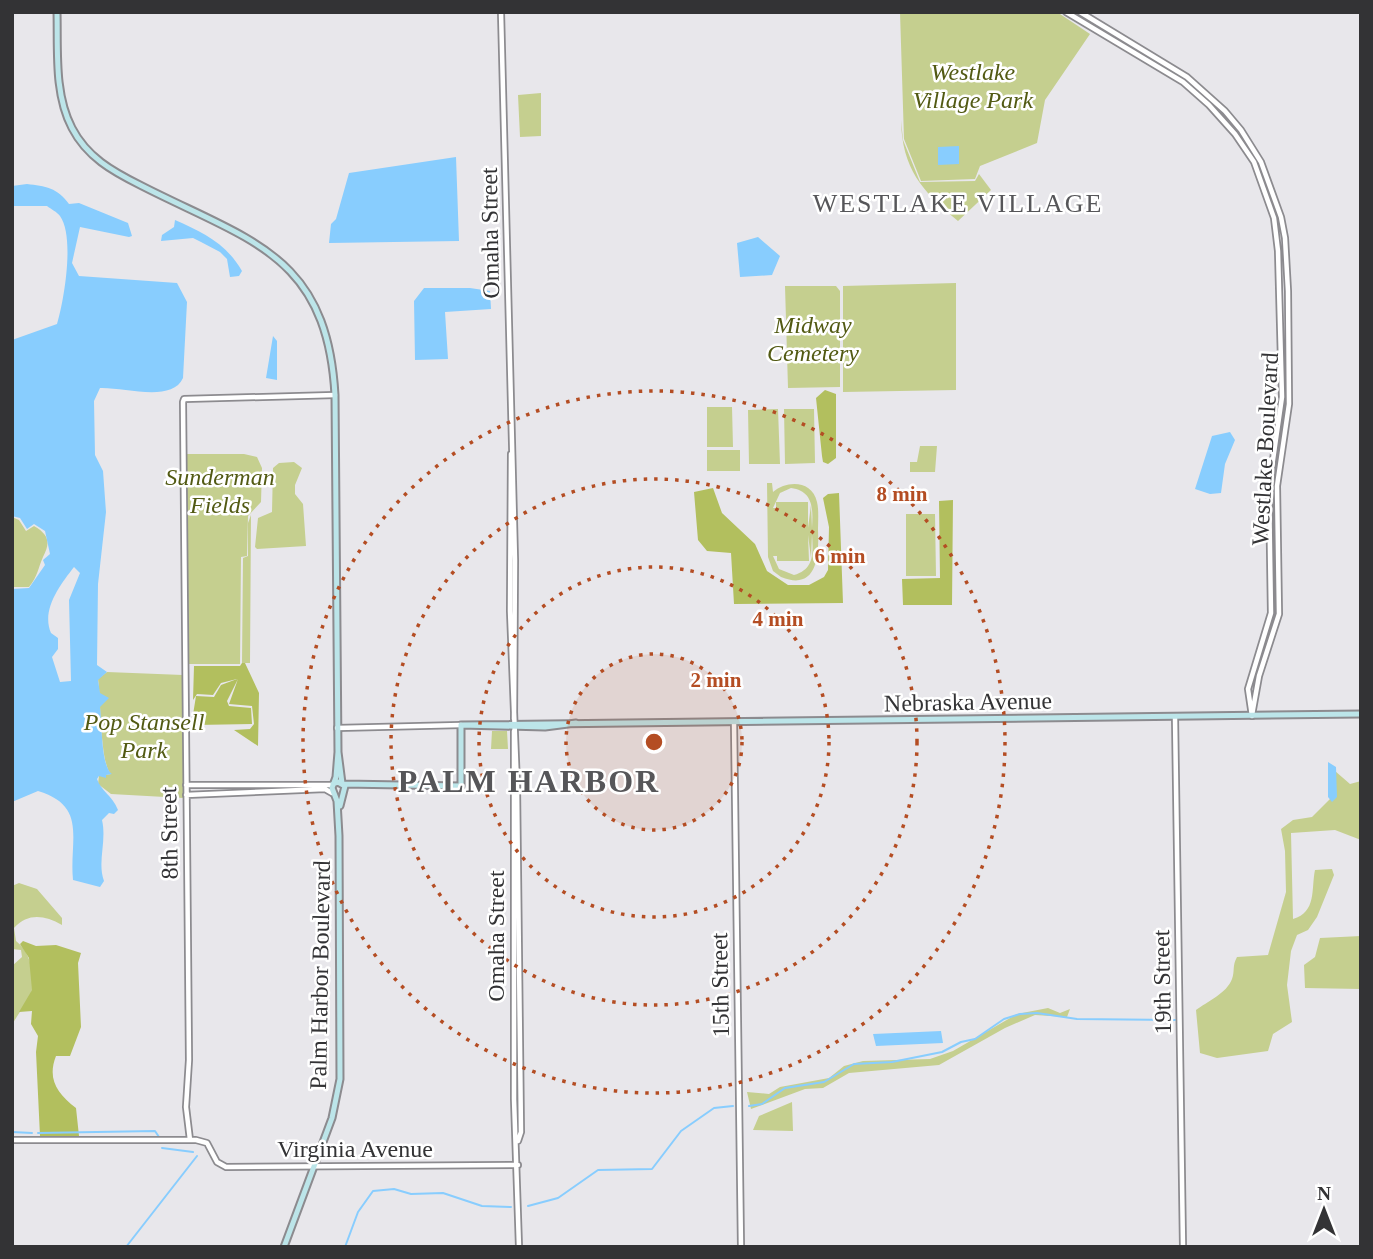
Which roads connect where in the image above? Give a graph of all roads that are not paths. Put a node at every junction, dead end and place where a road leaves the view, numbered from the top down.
1 (57, 12) edge
2 (501, 12) edge
3 (1066, 12) edge
4 (1080, 12) edge
5 (335, 396) junction
6 (1270, 531) junction
7 (1277, 531) junction
8 (1278, 582) junction
9 (1271, 583) junction
10 (1264, 639) junction
11 (1271, 642) junction
12 (1249, 686) junction
13 (1256, 687) junction
14 (1361, 714) edge
15 (1252, 716) junction
16 (1175, 717) junction
17 (734, 722) junction
18 (514, 724) junction
19 (461, 725) junction
20 (337, 729) junction
21 (338, 752) junction
22 (343, 784) junction
23 (186, 785) junction
24 (333, 785) junction
25 (384, 787) junction
26 (333, 793) junction
27 (344, 793) junction
28 (186, 795) junction
29 (338, 822) junction
30 (12, 1140) edge
31 (190, 1140) junction
32 (518, 1165) junction
33 (315, 1167) junction
34 (284, 1247) edge
35 (519, 1247) edge
36 (741, 1247) edge
37 (1183, 1247) edge

1 - 5 main road
2 - 18 street, Omaha Street
3 - 6 street, Westlake Boulevard
4 - 7 street, Westlake Boulevard
5 - 20 main road
5 - 23 street, 8th Street
6 - 7 street
6 - 9 street, Westlake Boulevard
7 - 8 street, Westlake Boulevard
8 - 9 street
8 - 11 street, Westlake Boulevard
9 - 10 street, Westlake Boulevard
10 - 11 street
10 - 12 street, Westlake Boulevard
11 - 13 street, Westlake Boulevard
12 - 13 street
12 - 15 street, Westlake Boulevard
13 - 15 street, Westlake Boulevard
14 - 15 main road, Nebraska Avenue
15 - 16 main road, Nebraska Avenue
16 - 17 main road, Nebraska Avenue
16 - 37 street, 19th Street
17 - 18 main road, Nebraska Avenue
17 - 36 street, 15th Street
18 - 19 main road, Nebraska Avenue
18 - 32 street, Omaha Street
19 - 20 street, Nebraska Avenue
19 - 25 main road
20 - 21 main road
21 - 22 main road
21 - 24 main road
22 - 24 main road
22 - 25 main road
22 - 27 main road, Palm Harbor Boulevard
23 - 24 street
23 - 28 street, 8th Street
24 - 26 main road, Palm Harbor Boulevard
25 - 27 main road
26 - 27 main road
26 - 28 street
26 - 29 main road, Palm Harbor Boulevard
27 - 29 main road, Palm Harbor Boulevard
28 - 31 street, 8th Street
29 - 33 main road, Palm Harbor Boulevard
30 - 31 street
31 - 33 street, Virginia Avenue
32 - 33 street, Virginia Avenue
32 - 35 street, Omaha Street
33 - 34 main road, Palm Harbor Boulevard

